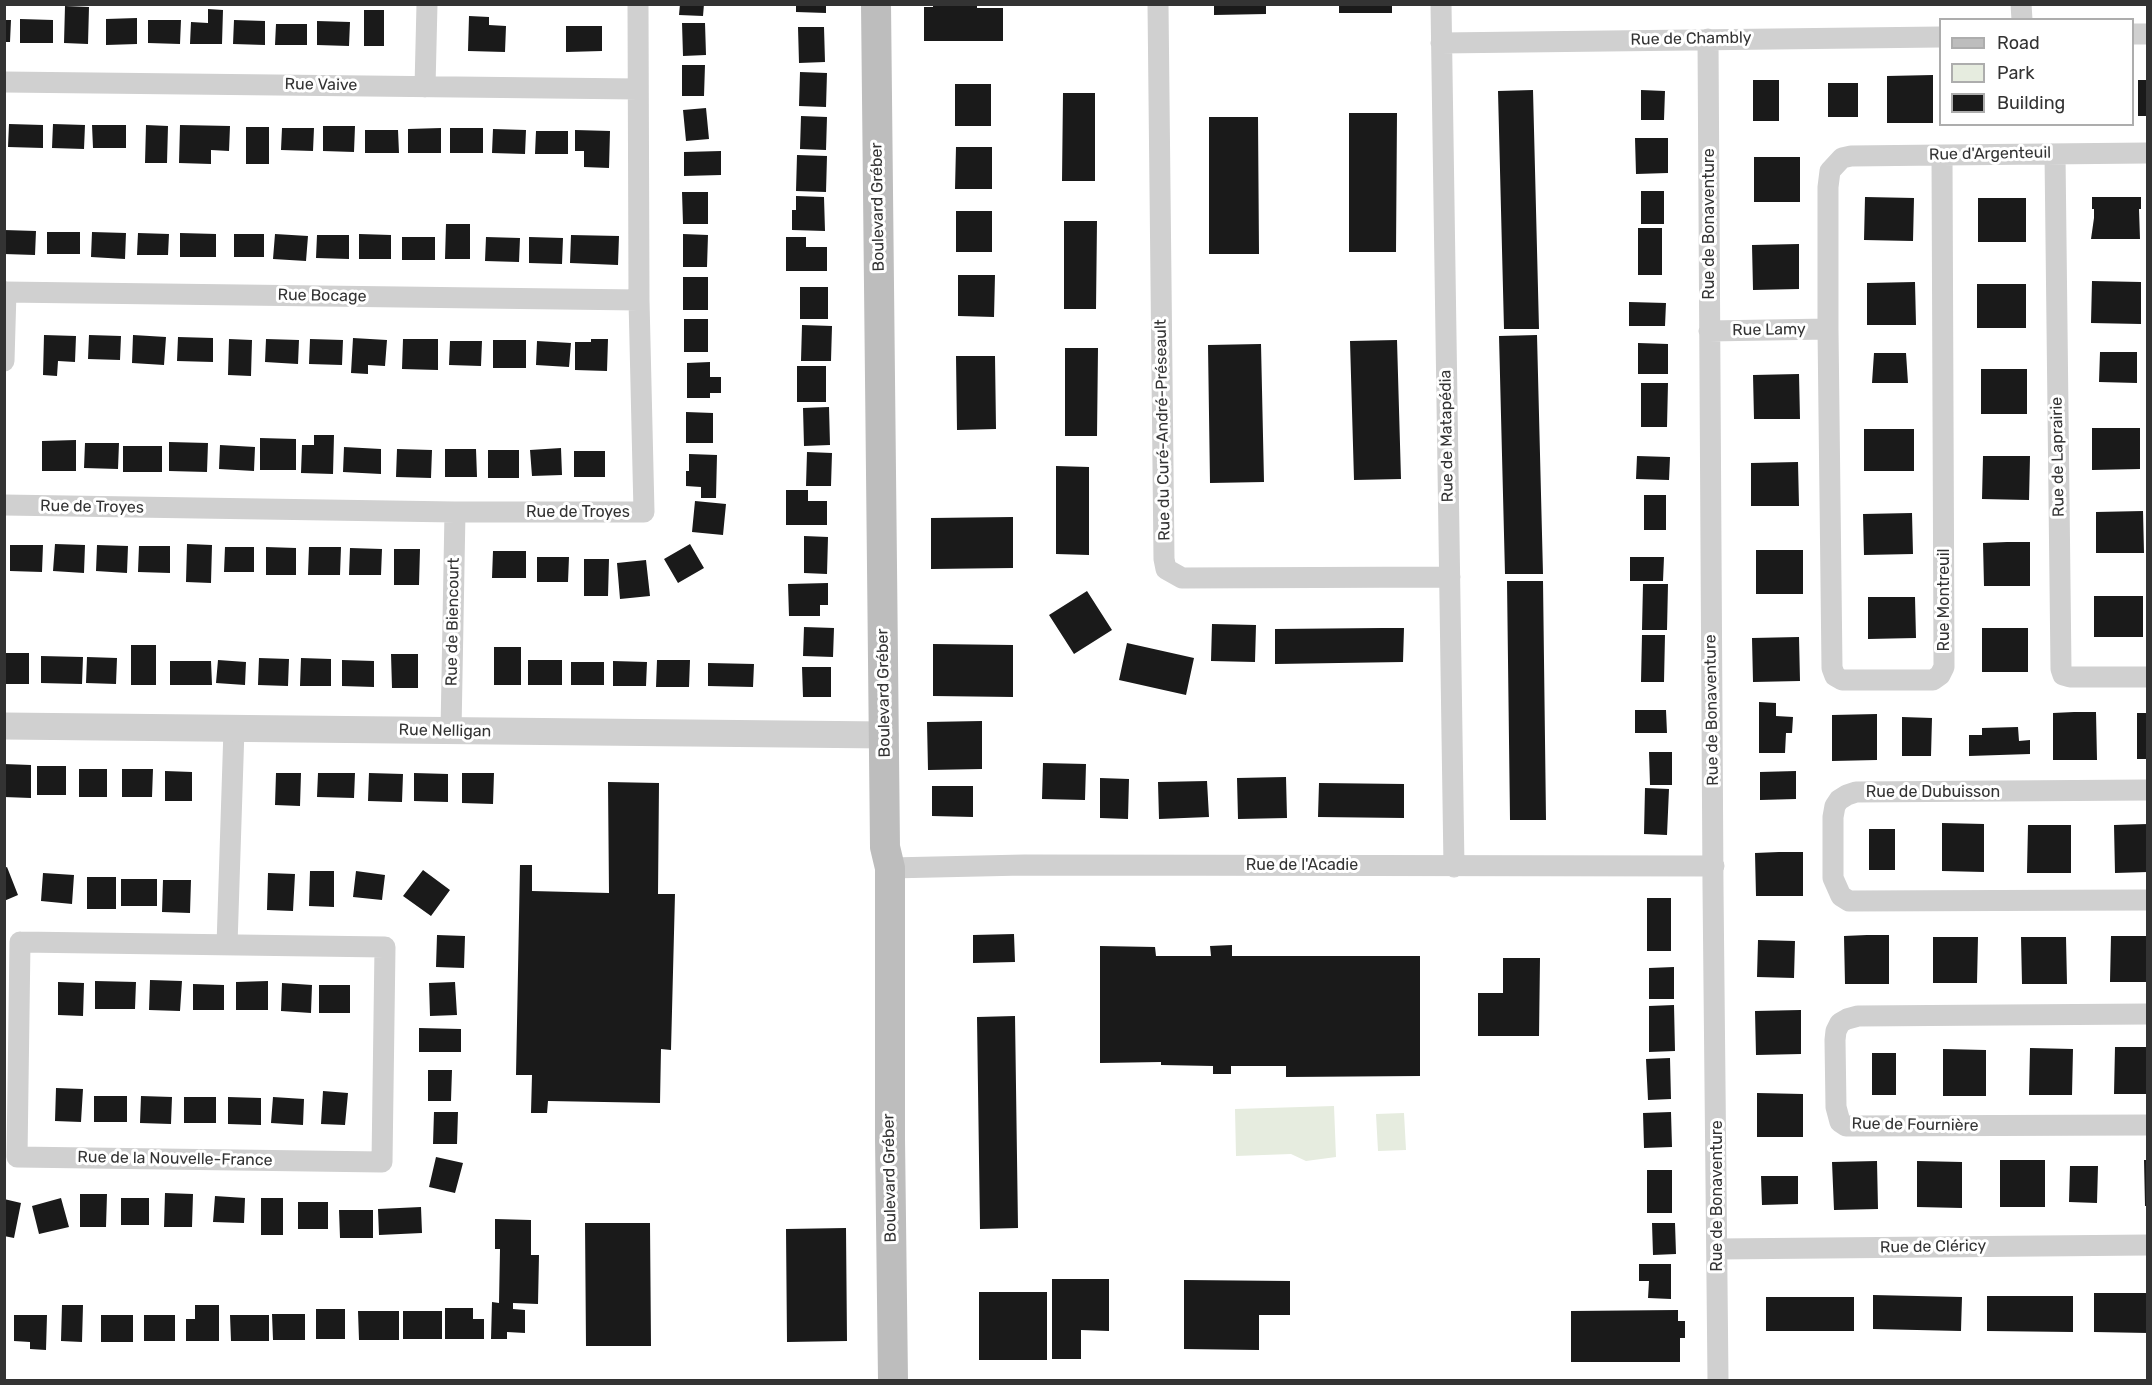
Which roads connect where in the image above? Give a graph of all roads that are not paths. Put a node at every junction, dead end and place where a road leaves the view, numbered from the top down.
1 (427, 4) edge
2 (638, 4) edge
3 (876, 4) edge
4 (1158, 4) edge
5 (1441, 4) edge
6 (1939, 37) edge
7 (1708, 39) junction
8 (1441, 43) junction
9 (4, 82) edge
10 (425, 87) junction
11 (638, 89) junction
12 (2148, 153) edge
13 (2055, 154) junction
14 (1942, 155) junction
15 (1835, 164) joint
16 (5, 292) edge
17 (639, 300) junction
18 (1828, 329) junction
19 (1709, 331) junction
20 (4, 361) edge
21 (4, 505) edge
22 (455, 512) junction
23 (1450, 577) junction
24 (2148, 677) edge
25 (4, 726) edge
26 (234, 729) junction
27 (451, 731) junction
28 (885, 735) junction
29 (2148, 790) edge
30 (1714, 866) junction
31 (1454, 867) junction
32 (890, 868) junction
33 (2148, 900) edge
34 (227, 945) junction
35 (2148, 1014) edge
36 (2148, 1125) edge
37 (2148, 1245) edge
38 (1718, 1249) junction
39 (893, 1380) edge
40 (1718, 1380) edge

1 - 10 street
2 - 11 street, Rue de Troyes
3 - 28 main road, Boulevard Gréber
4 - 23 street, Rue du Curé-André-Préseault
5 - 8 street, Rue de Matapédia
6 - 7 street, Rue de Chambly
7 - 8 street, Rue de Chambly
7 - 19 street, Rue de Bonaventure
8 - 23 street, Rue de Matapédia
9 - 10 street, Rue Vaive
10 - 11 street, Rue Vaive
11 - 17 street, Rue de Troyes
12 - 13 street, Rue d'Argenteuil
13 - 14 street, Rue d'Argenteuil
13 - 24 street, Rue de Laprairie
14 - 15 street, Rue d'Argenteuil
14 - 18 street, Rue Montreuil
15 - 18 street, Rue Montreuil
16 - 17 street, Rue Bocage
16 - 20 street
17 - 22 street, Rue de Troyes
18 - 19 street, Rue Lamy
19 - 30 street, Rue de Bonaventure
21 - 22 street, Rue de Troyes
22 - 27 street, Rue de Biencourt
23 - 31 street, Rue de Matapédia
25 - 26 street, Rue Nelligan
26 - 27 street, Rue Nelligan
26 - 34 street
27 - 28 street, Rue Nelligan
28 - 32 main road, Boulevard Gréber
29 - 33 street, Rue de Dubuisson
30 - 31 street, Rue de l'Acadie
30 - 38 street, Rue de Bonaventure
31 - 32 street, Rue de l'Acadie
32 - 39 main road, Boulevard Gréber
34 - 34 street, Rue de la Nouvelle-France
35 - 36 street, Rue de Fournière
37 - 38 street, Rue de Cléricy
38 - 40 street, Rue de Bonaventure

